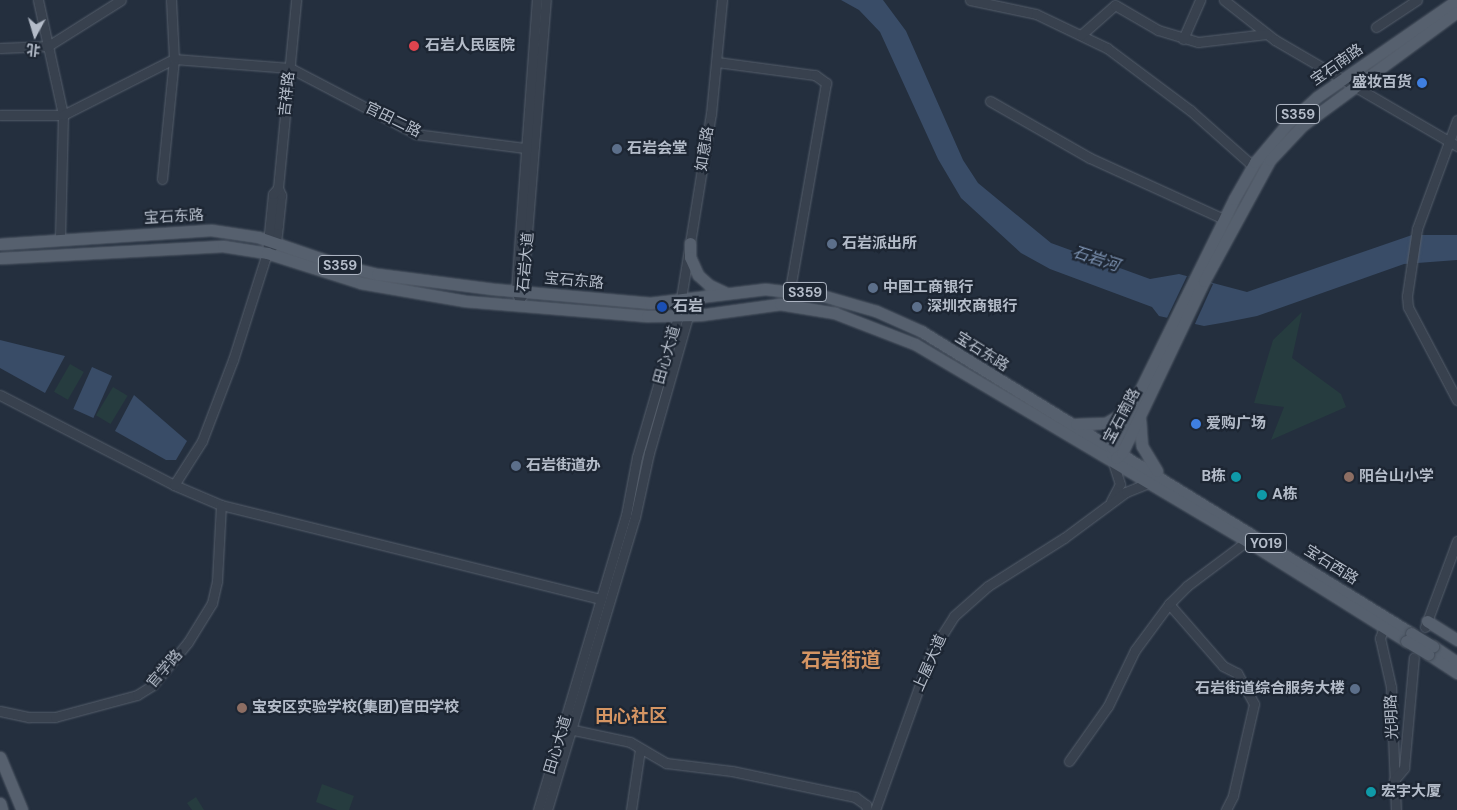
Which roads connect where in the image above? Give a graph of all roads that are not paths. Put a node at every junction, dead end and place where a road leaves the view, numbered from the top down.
1 (38, 0) edge
2 (122, 0) edge
3 (171, 0) edge
4 (296, 0) edge
5 (537, 0) edge
6 (546, 0) edge
7 (722, 0) edge
8 (970, 0) edge
9 (1200, 0) edge
10 (1224, 0) edge
11 (1417, 0) edge
12 (1457, 0) edge
13 (1113, 2) edge
14 (1457, 12) edge
15 (1376, 27) dead end
16 (1267, 34) junction
17 (1081, 35) junction
18 (1183, 39) junction
19 (48, 46) junction
20 (0, 48) edge
21 (174, 59) junction
22 (717, 62) junction
23 (290, 68) junction
24 (1342, 80) junction
25 (1353, 86) junction
26 (990, 101) dead end
27 (0, 115) edge
28 (64, 115) junction
29 (1457, 120) edge
30 (1447, 143) junction
31 (1457, 146) edge
32 (526, 148) junction
33 (1252, 166) junction
34 (162, 179) dead end
35 (1224, 219) junction
36 (60, 239) junction
37 (272, 241) junction
38 (690, 243) junction
39 (0, 244) edge
40 (267, 253) junction
41 (0, 258) edge
42 (1200, 280) junction
43 (790, 290) junction
44 (519, 291) junction
45 (728, 292) junction
46 (682, 298) junction
47 (522, 306) junction
48 (683, 317) junction
49 (1174, 333) junction
50 (0, 396) edge
51 (1457, 400) edge
52 (1135, 404) junction
53 (1141, 414) junction
54 (1072, 423) junction
55 (1117, 450) junction
56 (1112, 461) junction
57 (1148, 482) junction
58 (1167, 482) junction
59 (174, 485) junction
60 (1110, 503) junction
61 (221, 505) junction
62 (1246, 541) junction
63 (1457, 541) edge
64 (601, 599) junction
65 (1169, 604) junction
66 (1426, 624) joint
67 (1384, 627) junction
68 (1408, 637) junction
69 (1457, 640) edge
70 (1430, 650) junction
71 (1414, 657) dead end
72 (1457, 662) edge
73 (1457, 673) edge
74 (0, 711) edge
75 (568, 729) junction
76 (640, 749) junction
77 (0, 757) edge
78 (1069, 761) dead end
79 (1394, 780) junction
80 (0, 803) edge
81 (2, 810) edge
82 (22, 810) edge
83 (538, 810) edge
84 (547, 810) edge
85 (631, 810) edge
86 (867, 810) edge
87 (874, 810) edge
88 (1226, 810) edge
89 (1396, 810) edge

1 - 19 street
2 - 19 street
3 - 21 street
4 - 23 street, 吉祥路
5 - 32 street, 石岩大道
6 - 44 street, 石岩大道
7 - 22 street, 如意路
8 - 17 street
9 - 18 street
10 - 16 street
11 - 15 street
12 - 24 main road, 宝石南路 / S359
13 - 17 street
13 - 18 street
14 - 25 main road, 宝石南路 / S359
16 - 18 street
16 - 24 street
17 - 33 street
19 - 20 street
19 - 28 street
21 - 23 street, 官田二路
21 - 28 street
21 - 34 street
22 - 38 street, 如意路
22 - 43 street
23 - 32 street, 官田二路
23 - 37 street, 吉祥路
24 - 25 street
24 - 33 main road, 宝石南路 / S359
25 - 30 street
25 - 42 main road, 宝石南路 / S359
26 - 35 street
27 - 28 street
28 - 36 street
29 - 30 street
30 - 31 street
30 - 51 street
32 - 44 street, 石岩大道
33 - 35 main road, 宝石南路 / S359
35 - 42 main road, 宝石南路 / S359
36 - 37 main road, 宝石东路 / S359
36 - 39 main road, 宝石东路 / S359
37 - 40 street
37 - 44 main road, 宝石东路 / S359
38 - 45 main road
38 - 46 street, 如意路
40 - 41 main road, 宝石东路 / S359
40 - 47 main road, 宝石东路 / S359
40 - 59 street
42 - 49 main road, S359
43 - 45 main road, 宝石东路 / S359
43 - 54 main road, 宝石东路 / S359
44 - 46 main road, 宝石东路 / S359
44 - 47 street, 石岩大道
45 - 46 main road, 宝石东路 / S359
46 - 48 street, 田心大道
47 - 48 main road, 宝石东路 / S359
48 - 56 main road, 宝石东路 / S359
48 - 64 street, 田心大道
48 - 75 street, 田心大道
49 - 52 main road, 宝石南路 / S359
49 - 53 main road, 宝石南路 / S359
50 - 59 street
52 - 54 main road, S359
52 - 55 main road, 宝石南路 / S359
53 - 55 main road, 宝石南路 / S359
53 - 58 main road
54 - 55 main road, 宝石东路 / S359
55 - 56 main road, 宝石南路 / S359
55 - 58 main road, 宝石西路 / Y019
56 - 57 main road, 宝石西路 / Y019
56 - 60 street, 上屋大道
57 - 60 street, 上屋大道
57 - 62 main road, 宝石西路 / Y019
58 - 68 main road, 宝石西路 / Y019
59 - 61 street
60 - 87 street, 上屋大道
61 - 64 street
61 - 74 street, 官学路
62 - 65 street
62 - 67 main road, 宝石西路 / Y019
63 - 66 street
64 - 75 street, 田心大道
65 - 78 street
65 - 88 street
66 - 69 main road
67 - 68 main road, 宝石西路 / Y019
67 - 79 street, 光明路
68 - 70 main road, 宝石西路 / Y019, bridge
70 - 72 main road, 宝石西路 / Y019
70 - 73 main road, 宝石西路 / Y019
71 - 79 street
75 - 76 street
75 - 83 street, 田心大道
75 - 84 street, 田心大道
76 - 85 street
76 - 86 street
77 - 82 main road
79 - 89 street, 光明路
80 - 81 main road

